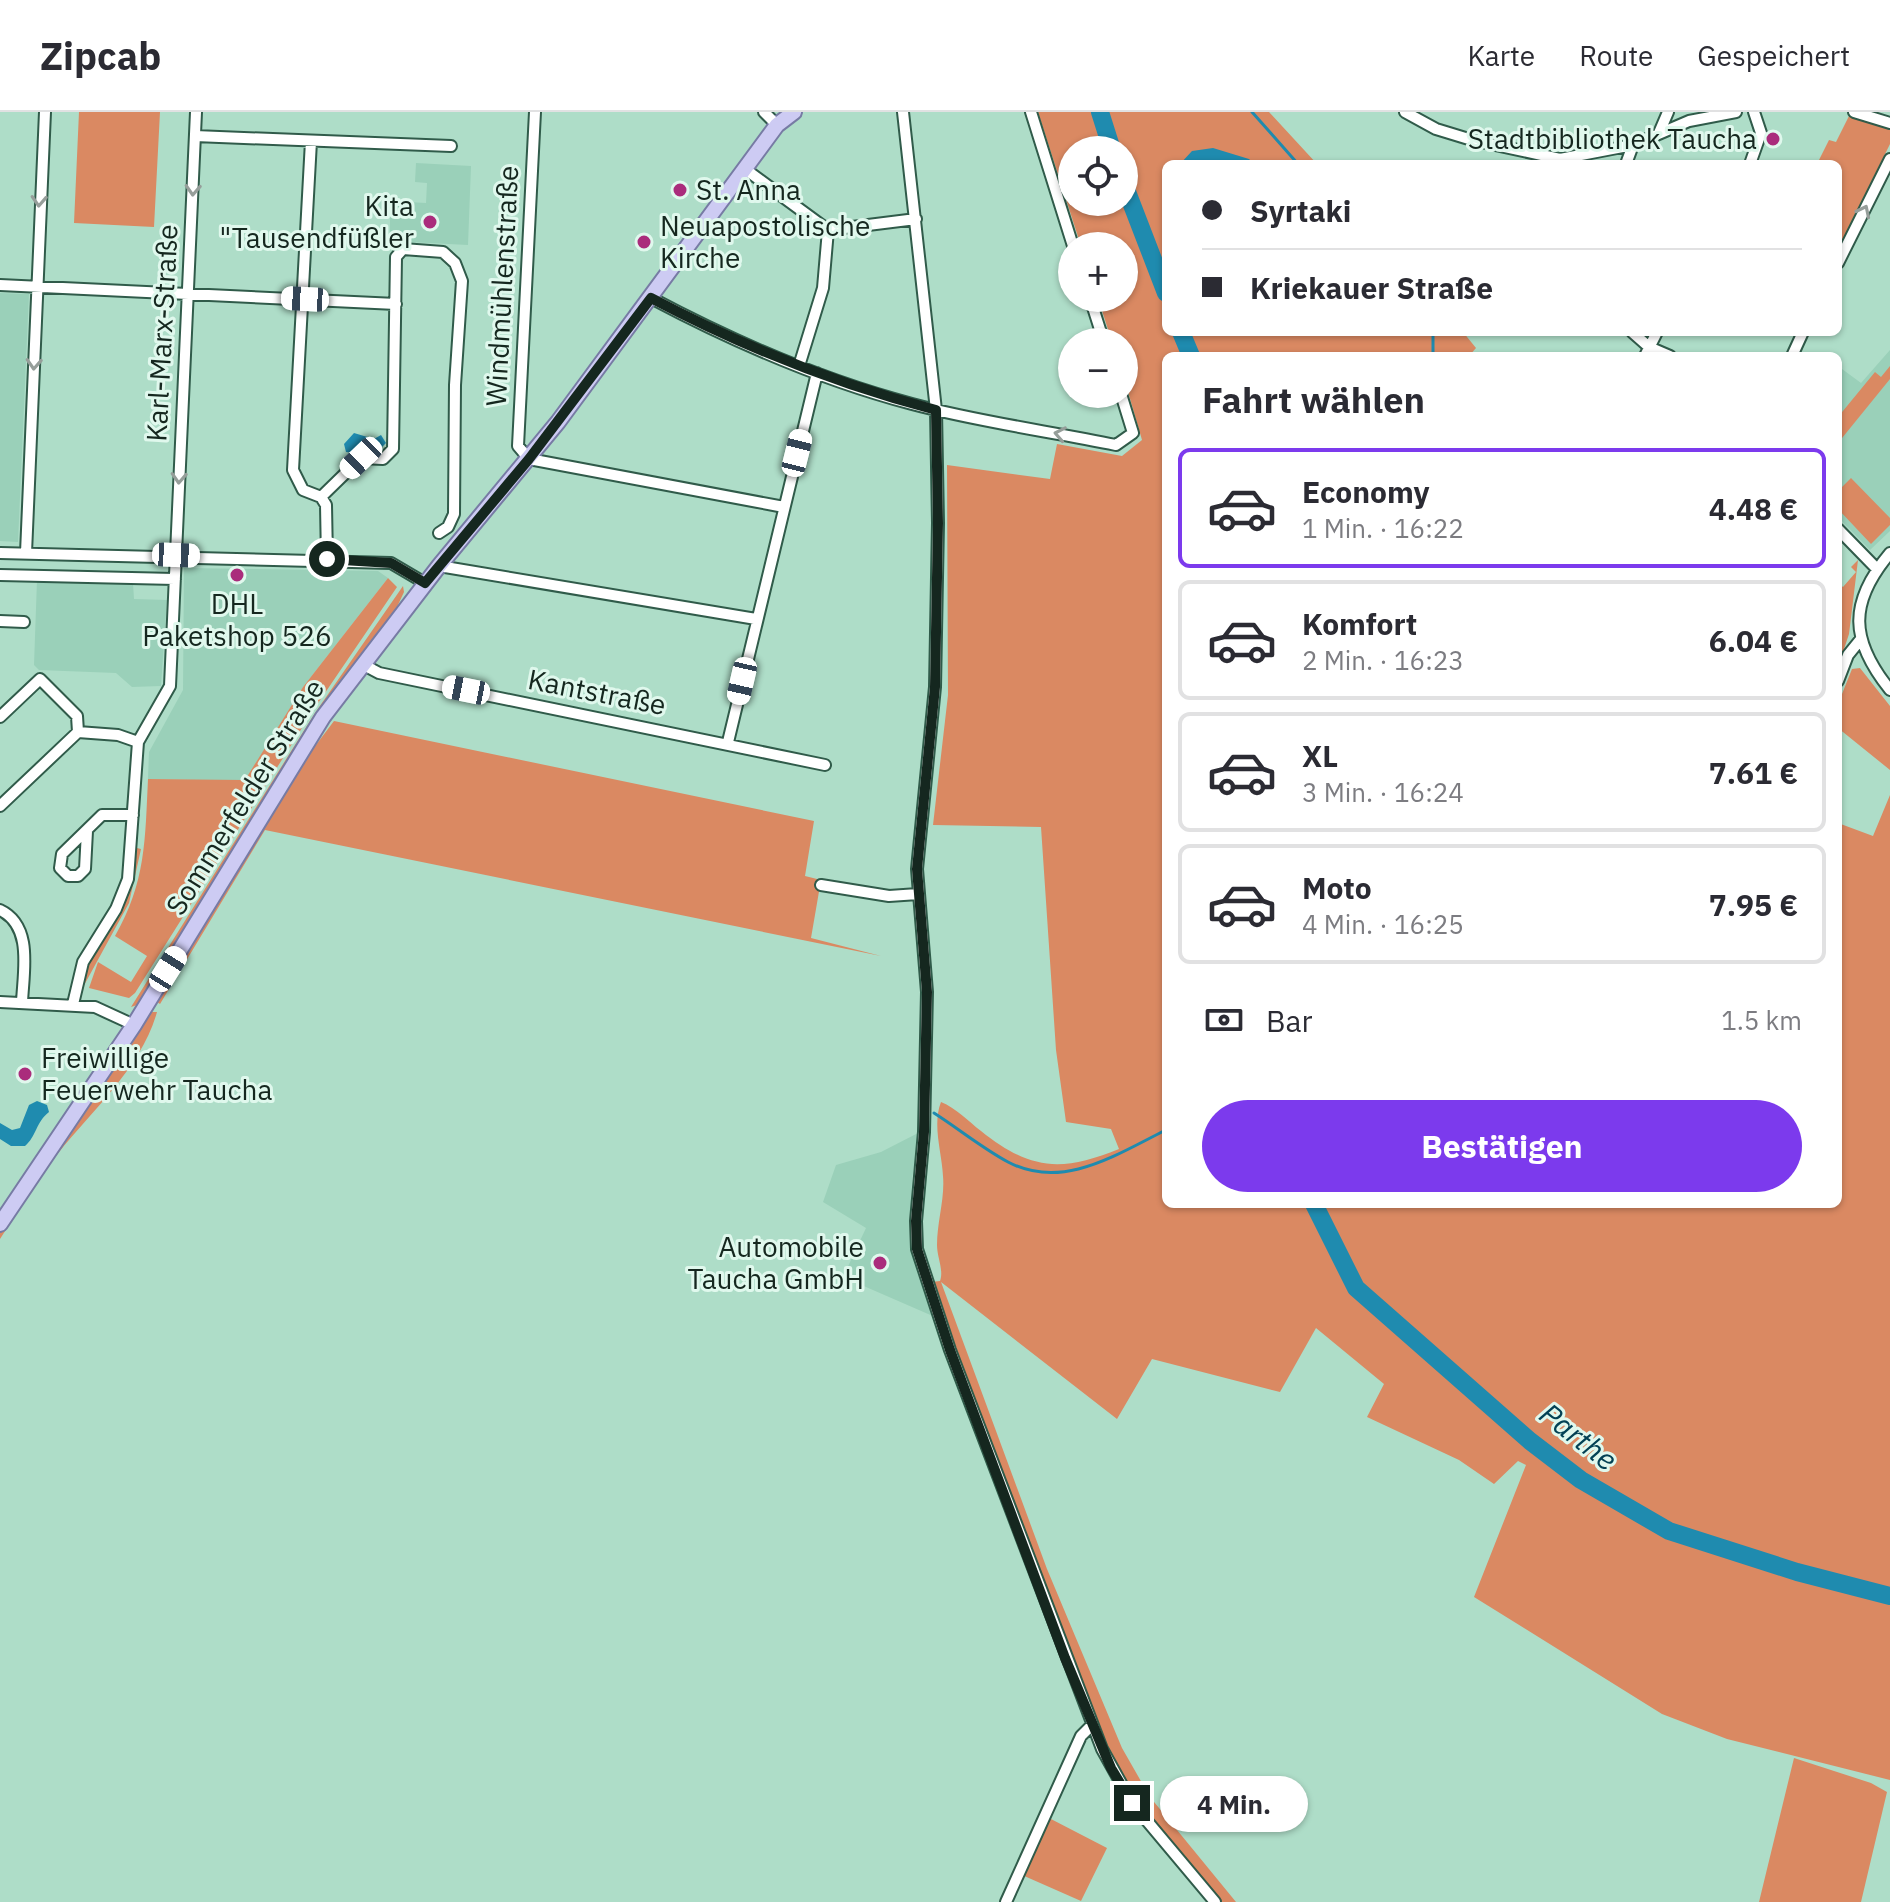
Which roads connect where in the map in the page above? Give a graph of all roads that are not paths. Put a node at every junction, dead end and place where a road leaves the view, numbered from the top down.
1 (45, 112) edge
2 (196, 112) edge
3 (535, 112) edge
4 (764, 112) edge
5 (794, 112) edge
6 (903, 112) edge
7 (1031, 112) edge
8 (1405, 112) edge
9 (1668, 112) edge
10 (1679, 112) edge
11 (1736, 112) edge
12 (1754, 112) edge
13 (1854, 112) edge
14 (1689, 121) junction
15 (1890, 123) edge
16 (777, 125) junction
17 (1659, 133) junction
18 (195, 136) junction
19 (311, 141) junction
20 (1633, 145) junction
21 (451, 146) dead end
22 (1890, 159) edge
23 (1555, 160) edge
24 (1564, 160) edge
25 (1627, 160) edge
26 (1751, 160) edge
27 (745, 169) junction
28 (916, 219) junction
29 (828, 230) junction
30 (1069, 232) edge
31 (1842, 255) edge
32 (0, 285) edge
33 (37, 286) junction
34 (187, 294) junction
35 (651, 298) junction
36 (305, 299) junction
37 (396, 304) junction
38 (799, 366) junction
39 (817, 373) junction
40 (1125, 408) edge
41 (936, 410) junction
42 (529, 459) junction
43 (321, 497) junction
44 (784, 507) junction
45 (439, 533) dead end
46 (1842, 533) edge
47 (0, 553) edge
48 (26, 553) junction
49 (1890, 553) edge
50 (176, 555) junction
51 (327, 559) junction
52 (439, 566) junction
53 (1877, 569) junction
54 (0, 575) edge
55 (175, 579) junction
56 (425, 583) junction
57 (756, 619) junction
58 (0, 621) edge
59 (24, 622) dead end
60 (1861, 639) junction
61 (362, 664) junction
62 (1842, 671) edge
63 (1890, 690) edge
64 (0, 717) edge
65 (78, 732) junction
66 (138, 742) junction
67 (728, 742) junction
68 (825, 765) dead end
69 (0, 806) edge
70 (133, 815) junction
71 (87, 831) dead end
72 (821, 885) dead end
73 (918, 894) junction
74 (0, 910) edge
75 (22, 1003) junction
76 (73, 1004) junction
77 (1, 1005) edge
78 (134, 1025) junction
79 (0, 1224) edge
80 (1092, 1725) junction
81 (1209, 1899) edge
82 (1006, 1902) edge

1 -> 33 street
2 - 18 street, Karl-Marx-Straße
3 - 42 street, Windmühlenstraße
4 - 16 street
5 - 16 main road, Sommerfelder Straße
6 - 28 street
7 - 30 street
8 - 23 street
9 - 17 street
10 - 14 street
11 - 14 street
12 - 26 street
13 - 15 street
14 - 17 street
16 - 27 main road, Sommerfelder Straße
17 - 20 street
18 - 19 street
18 -> 34 street, Karl-Marx-Straße
19 - 21 street
19 - 36 street
20 - 24 street
20 - 25 street
31 -> 22 street
27 - 29 street
27 - 35 main road, Sommerfelder Straße
28 - 29 street
28 - 41 street
29 - 38 street
32 - 33 street
33 - 34 street
33 -> 48 street
34 - 36 street
34 -> 50 street, Karl-Marx-Straße
35 - 38 street
35 - 42 main road, Sommerfelder Straße
36 - 37 street
36 - 43 street
37 - 43 street
37 - 45 street
38 - 39 street
39 - 41 street
39 - 44 street
40 -> 41 street
41 - 73 street
42 - 44 street
42 - 52 main road, Sommerfelder Straße
43 - 51 street
44 - 57 street
46 - 53 street
47 - 48 street
48 - 50 street
49 - 53 street
50 - 51 street
50 - 55 street, Karl-Marx-Straße
51 - 56 street
52 - 56 main road, Sommerfelder Straße
52 - 57 street
53 - 60 street
54 - 55 street
55 - 66 street, Karl-Marx-Straße
56 - 61 main road, Sommerfelder Straße
57 - 67 street
58 - 59 street
60 - 62 street
60 - 63 street
61 - 67 street, Kantstraße
61 - 78 main road, Sommerfelder Straße
64 - 65 street
65 - 66 street
65 - 69 street
66 - 70 street
67 - 68 street, Kantstraße
70 - 71 street
70 - 76 street
72 - 73 street
73 - 80 street
74 - 75 street
75 - 76 street
75 - 77 street
76 - 78 street
78 - 79 main road, Sommerfelder Straße
80 - 81 street
80 - 82 street

